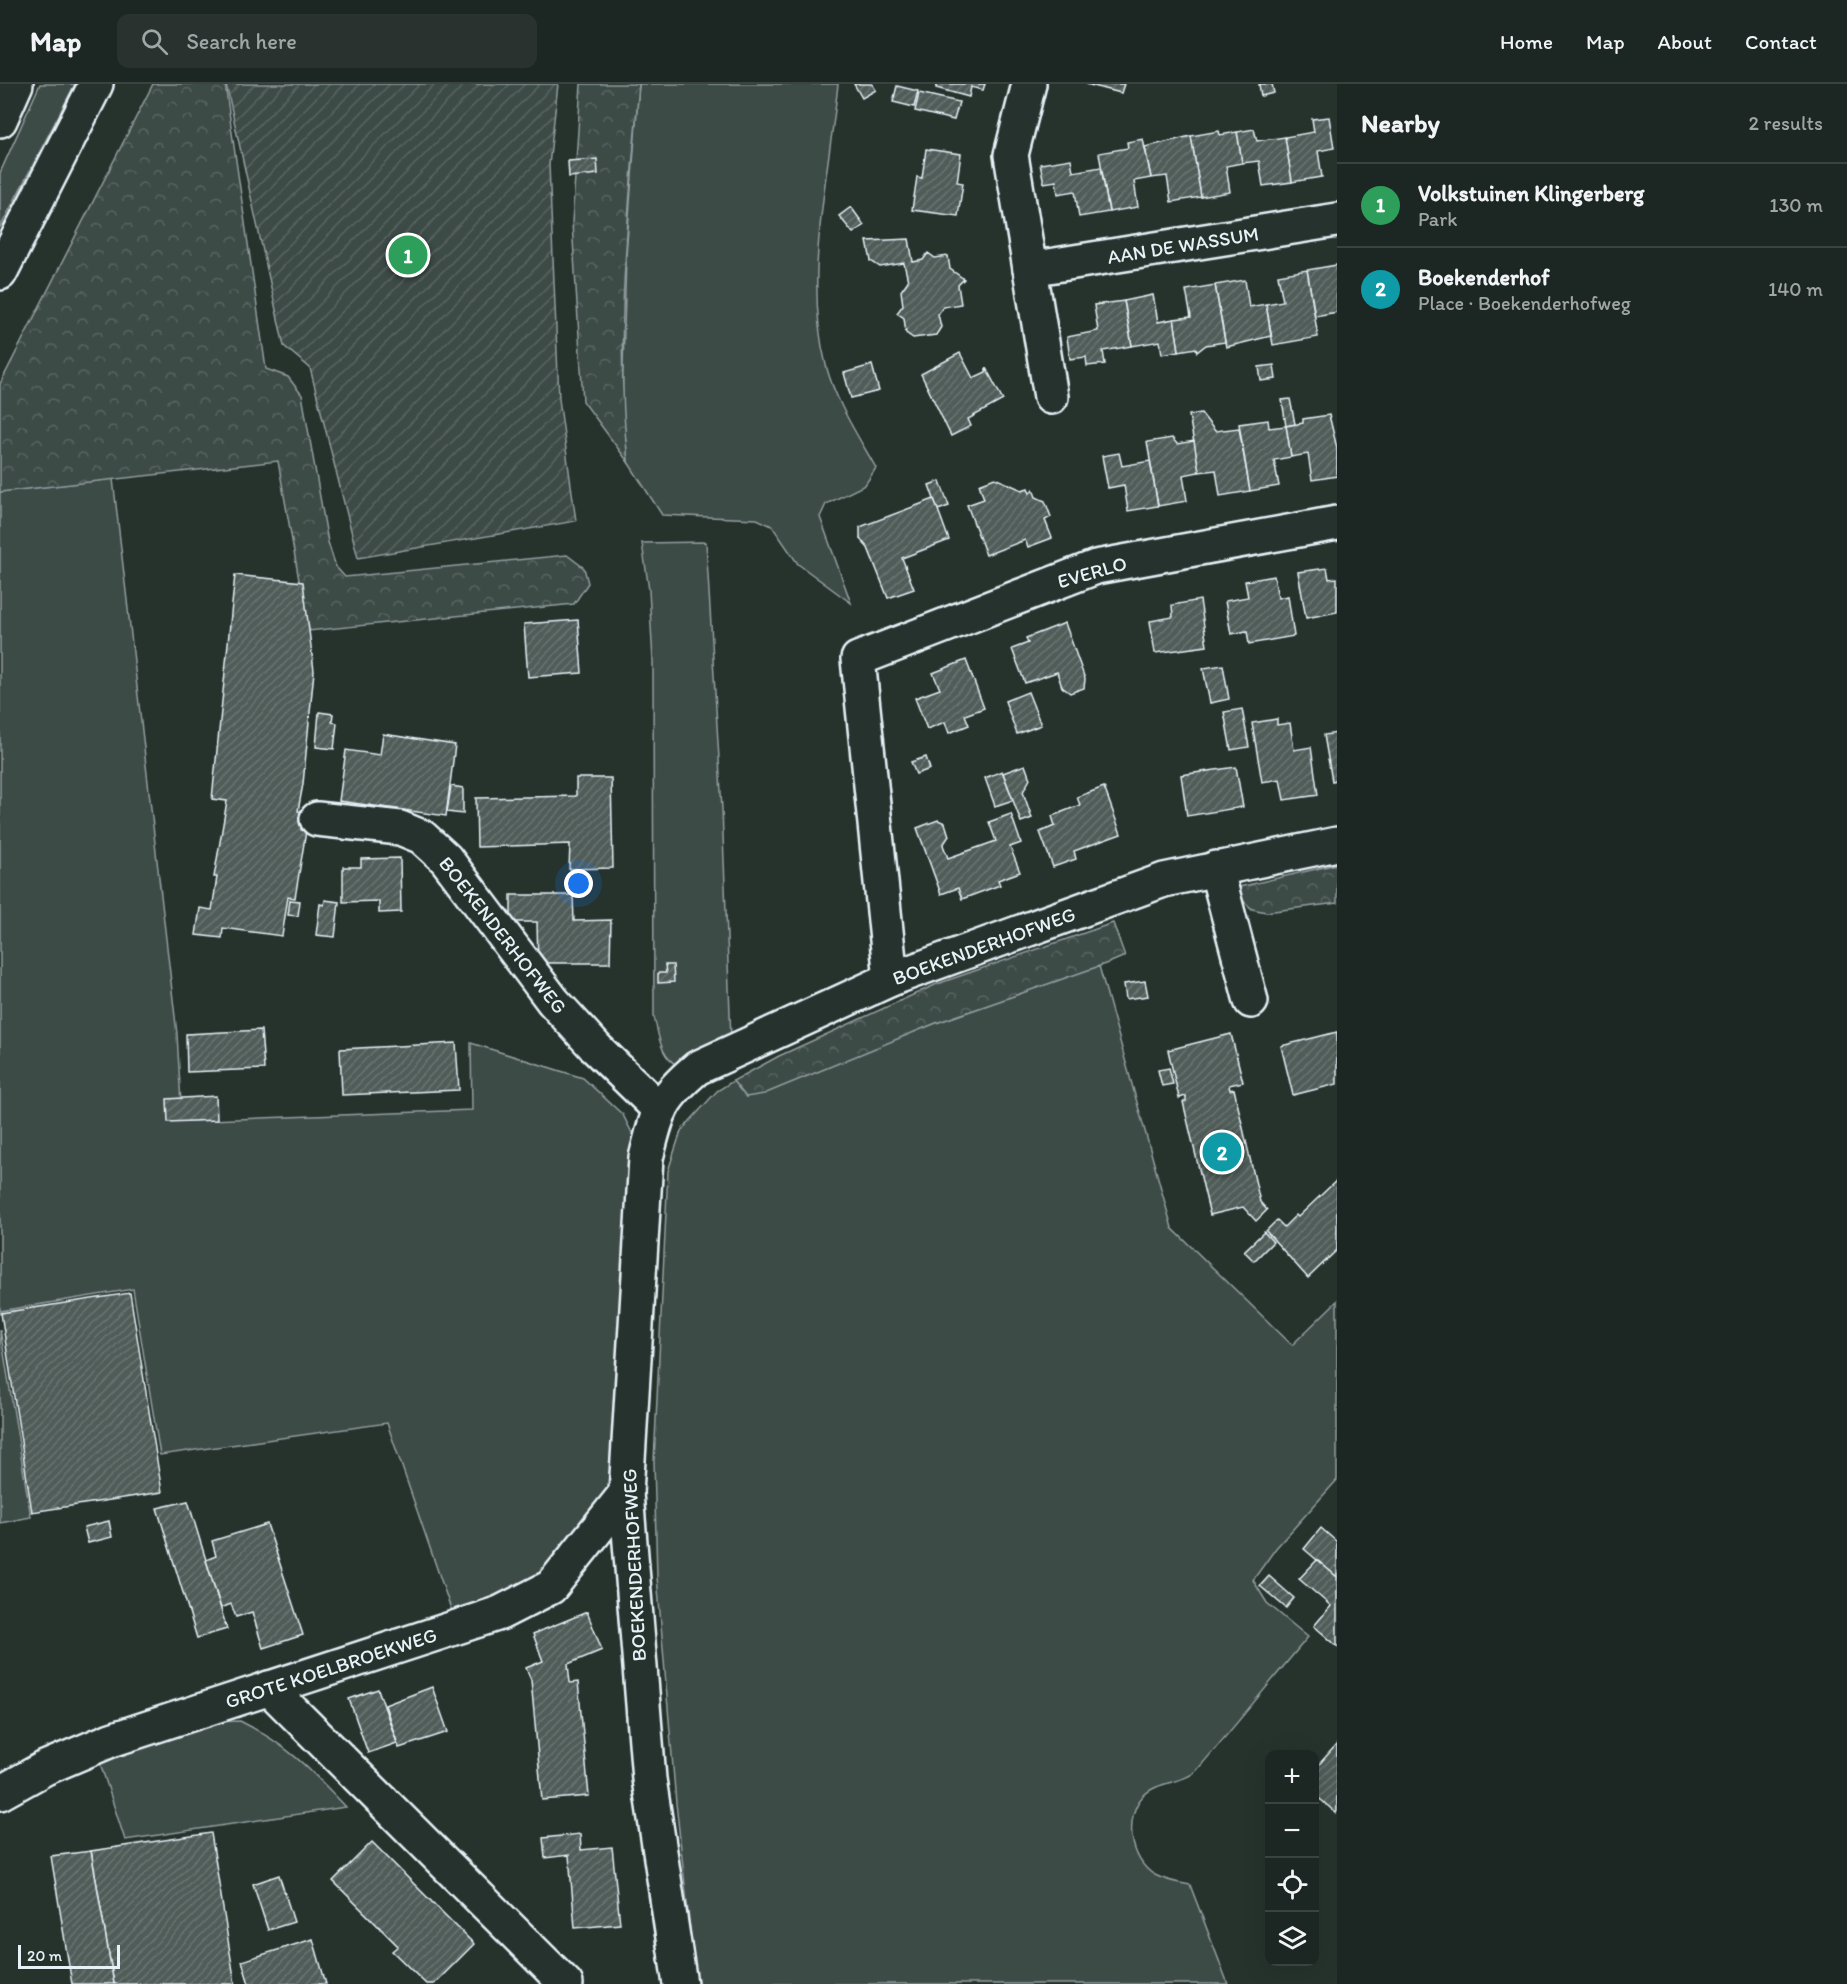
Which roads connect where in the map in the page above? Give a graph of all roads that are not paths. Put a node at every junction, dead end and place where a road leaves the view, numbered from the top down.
1 (16, 84) edge
2 (96, 84) edge
3 (1029, 84) edge
4 (0, 120) edge
5 (1337, 220) edge
6 (1030, 269) junction
7 (0, 273) edge
8 (1051, 397) dead end
9 (1337, 523) edge
10 (317, 819) dead end
11 (1337, 844) edge
12 (1216, 868) junction
13 (891, 979) junction
14 (1251, 1001) dead end
15 (659, 1109) junction
16 (626, 1493) junction
17 (270, 1688) junction
18 (0, 1793) edge
19 (566, 1984) edge
20 (680, 1984) edge

1 - 4 street
2 - 7 street
3 - 6 street
5 - 6 street, AAN DE WASSUM
6 - 8 street
9 - 13 street, EVERLO
10 - 15 street, BOEKENDERHOFWEG
11 - 12 street, BOEKENDERHOFWEG
12 - 13 street, BOEKENDERHOFWEG
12 - 14 street
13 - 15 street, BOEKENDERHOFWEG
15 - 16 street, BOEKENDERHOFWEG
16 - 17 street, GROTE KOELBROEKWEG
16 - 20 street, BOEKENDERHOFWEG
17 - 18 street, GROTE KOELBROEKWEG
17 - 19 street

